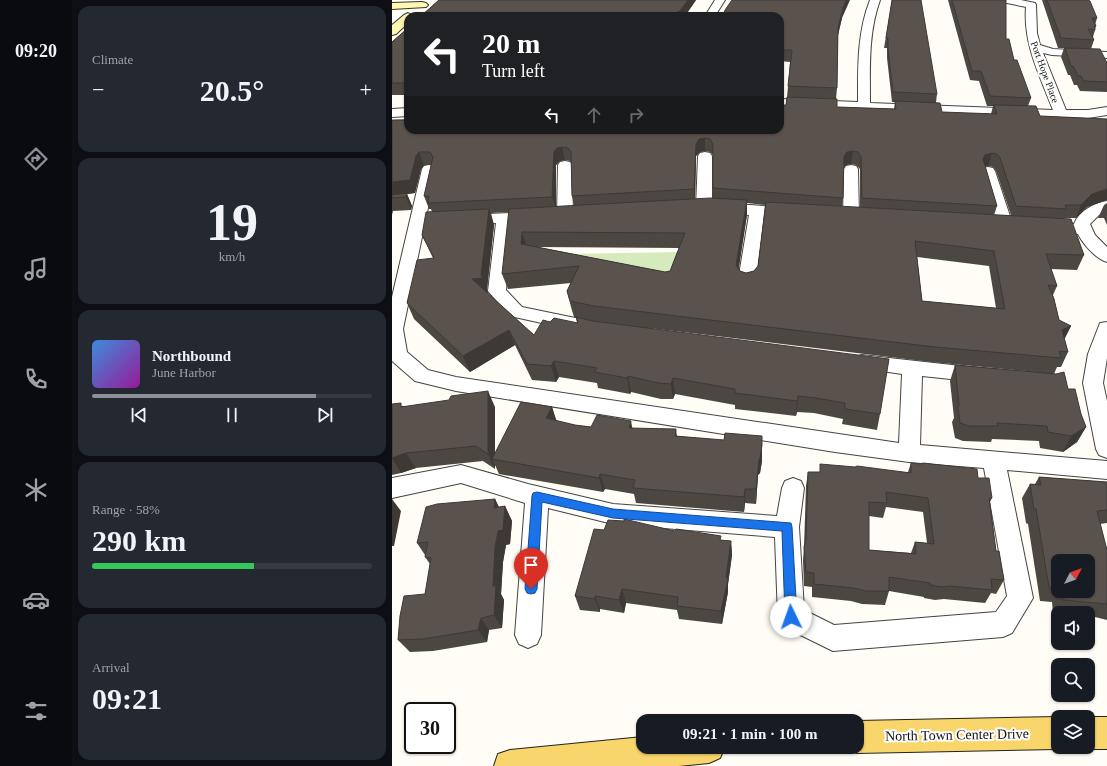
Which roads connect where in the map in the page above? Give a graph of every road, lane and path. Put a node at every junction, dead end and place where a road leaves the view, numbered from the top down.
1 (720, 0) edge
2 (875, 0) edge
3 (1006, 0) edge
4 (426, 3) edge
5 (397, 6) edge
6 (414, 12) edge
7 (712, 12) edge
8 (404, 20) edge
9 (392, 31) edge
10 (1035, 47) junction
11 (1107, 47) edge
12 (1107, 56) edge
13 (784, 103) edge
14 (864, 106) junction
15 (1107, 111) edge
16 (404, 112) edge
17 (393, 113) edge
18 (1061, 114) junction
19 (705, 156) dead end
20 (565, 165) dead end
21 (429, 168) edge
22 (851, 169) dead end
23 (988, 171) edge
24 (1107, 206) edge
25 (757, 211) junction
26 (803, 214) edge
27 (852, 217) edge
28 (504, 219) junction
29 (449, 221) edge
30 (1021, 226) edge
31 (1037, 227) edge
32 (1085, 230) junction
33 (1107, 258) edge
34 (399, 275) edge
35 (747, 281) edge
36 (1107, 328) edge
37 (597, 329) edge
38 (394, 344) edge
39 (841, 360) edge
40 (912, 369) junction
41 (996, 376) edge
42 (1107, 449) edge
43 (909, 453) junction
44 (994, 460) junction
45 (1107, 470) edge
46 (392, 488) edge
47 (793, 488) dead end
48 (537, 496) junction
49 (787, 527) junction
50 (528, 635) dead end
51 (1095, 732) edge
52 (1051, 733) edge
53 (1107, 733) edge
54 (864, 737) edge
55 (636, 754) edge
56 (510, 766) edge

1 - 7 street
2 - 14 street
3 - 10 street, Port Hope Place
4 - 5 main road
4 - 6 main road
8 - 9 main road
10 - 11 street
10 - 12 street
10 - 18 street, Port Hope Place
13 - 14 street
14 - 18 street
15 - 18 street
16 - 17 street
19 - 25 street
20 - 28 street
21 - 34 street
22 - 27 street
23 - 30 street
24 - 32 street
25 - 26 street
25 - 35 street
28 - 29 street
28 - 37 street
31 - 32 street
32 - 33 street
34 - 38 street
36 - 42 street
38 - 43 street
39 - 40 street
40 - 41 street
40 - 43 street
43 - 44 street
44 - 45 street
44 - 49 street
46 - 48 street
47 - 49 street
48 - 49 street
48 - 50 street
51 - 53 main road
52 - 54 main road, North Town Center Drive
55 - 56 main road

